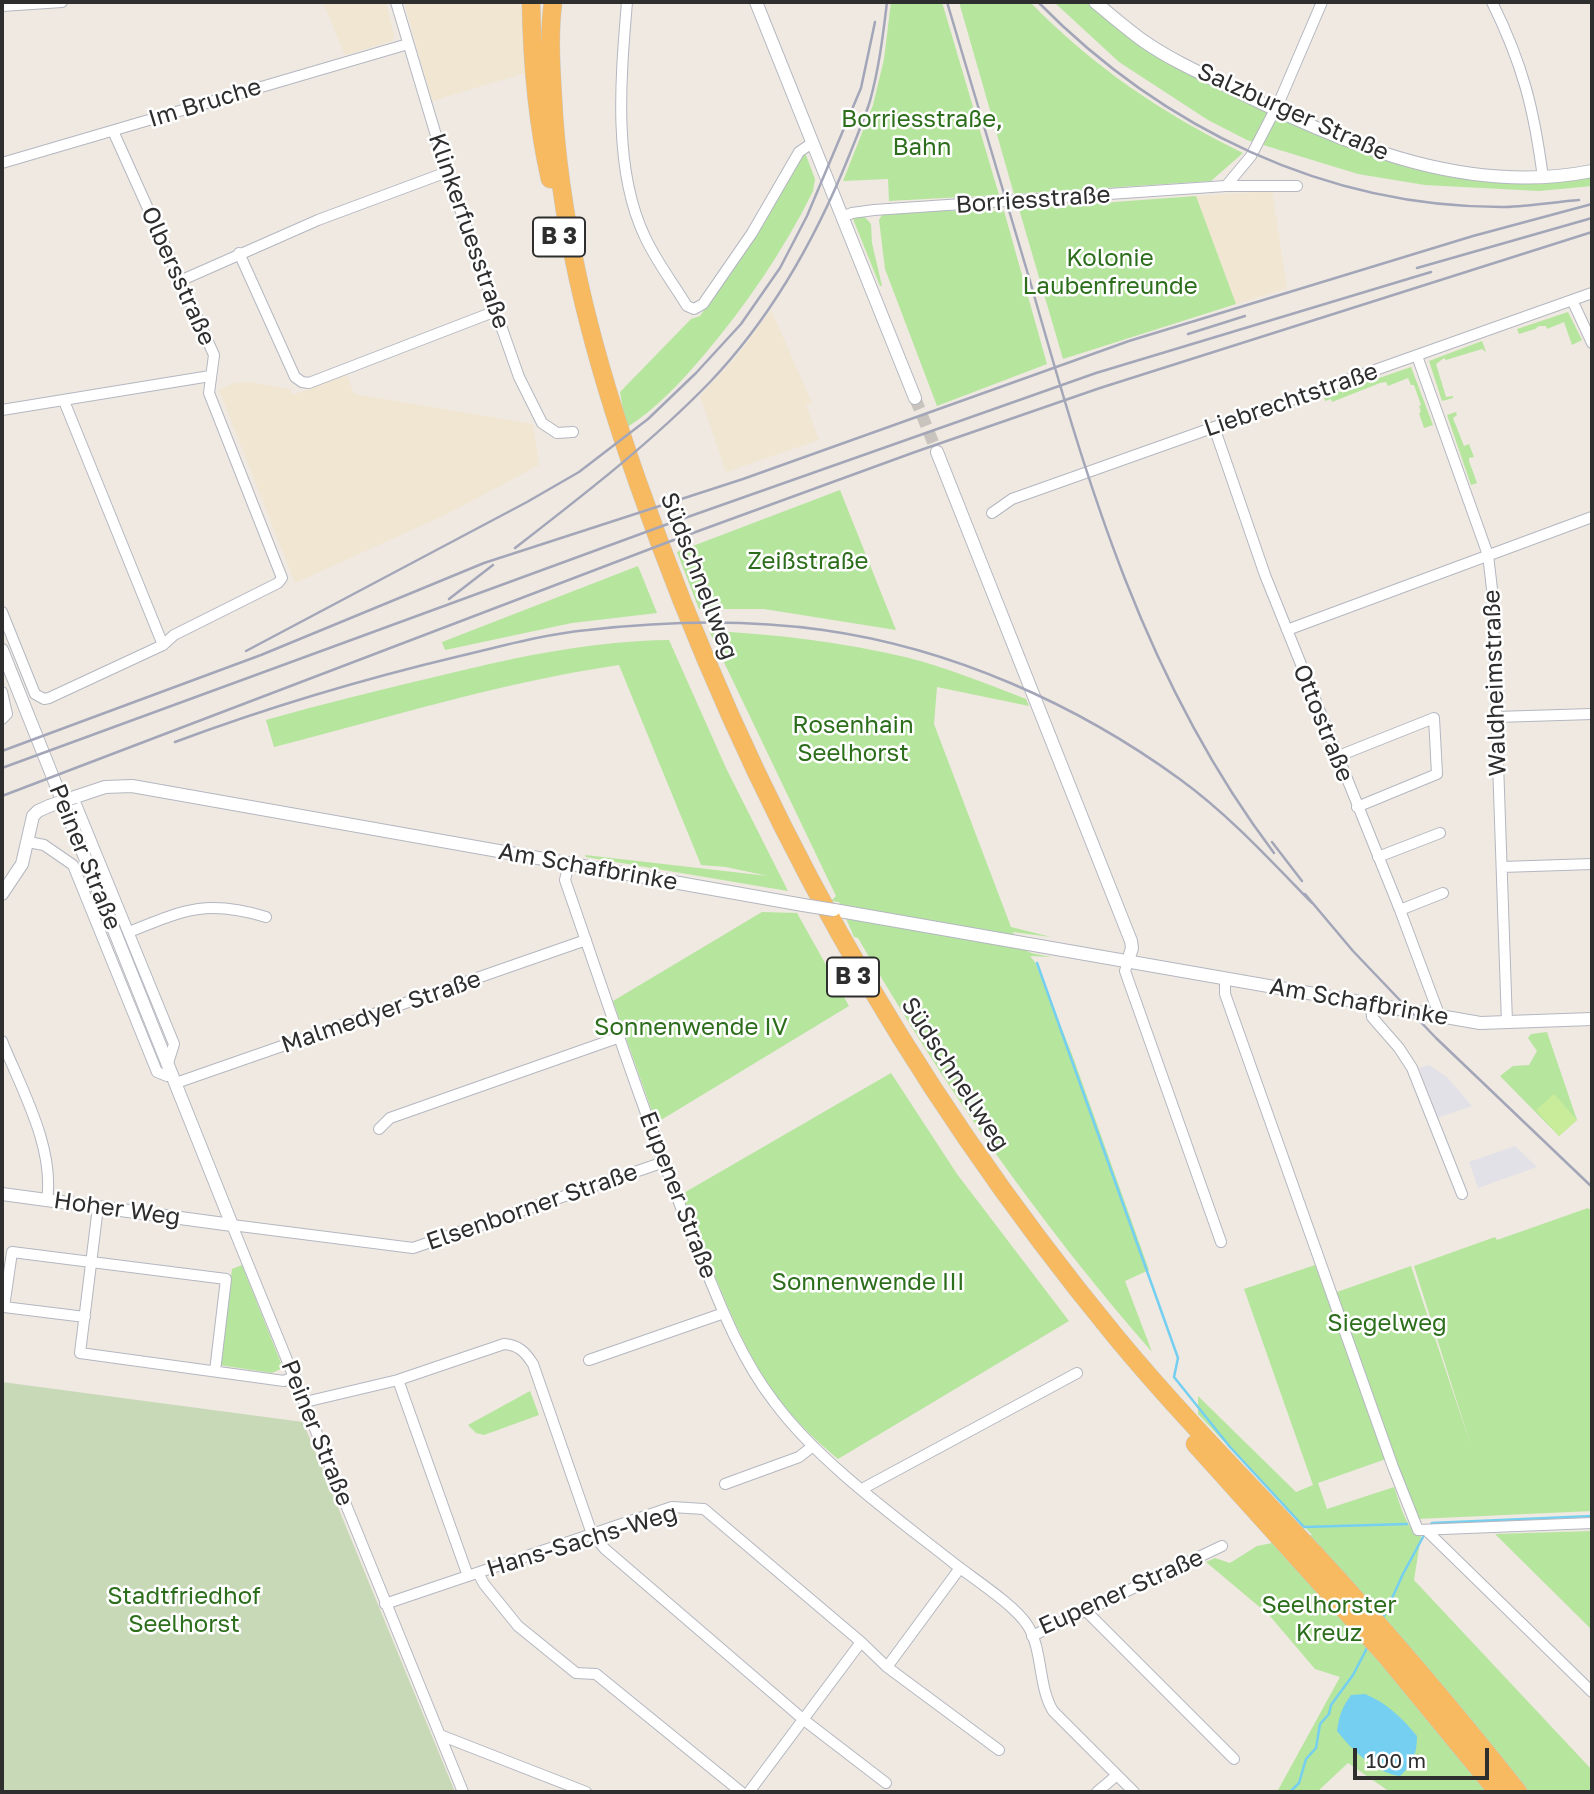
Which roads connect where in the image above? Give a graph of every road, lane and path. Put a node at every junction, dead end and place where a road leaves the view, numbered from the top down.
1 (62, 2) edge
2 (396, 2) edge
3 (531, 2) edge
4 (547, 2) edge
5 (553, 2) edge
6 (564, 2) edge
7 (627, 2) edge
8 (756, 2) edge
9 (1095, 2) edge
10 (1322, 2) edge
11 (1492, 2) edge
12 (2, 6) edge
13 (408, 44) junction
14 (553, 97) junction
15 (1275, 109) junction
16 (113, 131) junction
17 (812, 143) junction
18 (2, 163) edge
19 (1592, 171) edge
20 (447, 172) junction
21 (1543, 178) junction
22 (550, 179) junction
23 (1226, 186) junction
24 (1297, 186) dead end
25 (842, 217) junction
26 (239, 253) junction
27 (182, 280) junction
28 (1592, 293) edge
29 (1572, 300) junction
30 (496, 312) junction
31 (1592, 343) edge
32 (1417, 356) junction
33 (210, 376) junction
34 (915, 398) tunnel mouth
35 (64, 401) junction
36 (2, 410) edge
37 (1214, 427) junction
38 (573, 432) dead end
39 (937, 452) tunnel mouth
40 (992, 513) dead end
41 (1592, 517) edge
42 (1488, 555) junction
43 (2, 612) edge
44 (1287, 631) junction
45 (163, 645) junction
46 (2, 650) edge
47 (2, 692) edge
48 (1592, 714) edge
49 (5, 717) edge
50 (1496, 717) junction
51 (1336, 757) junction
52 (75, 800) junction
53 (1357, 807) junction
54 (1440, 833) dead end
55 (28, 842) junction
56 (1378, 858) junction
57 (569, 863) junction
58 (1592, 864) edge
59 (1502, 867) junction
60 (1443, 893) dead end
61 (2, 894) edge
62 (1399, 911) junction
63 (267, 917) dead end
64 (129, 932) junction
65 (586, 940) junction
66 (1128, 961) junction
67 (1225, 978) junction
68 (1371, 1005) junction
69 (1440, 1017) junction
70 (1592, 1019) edge
71 (1507, 1023) junction
72 (620, 1037) junction
73 (2, 1041) edge
74 (172, 1073) junction
75 (379, 1129) dead end
76 (664, 1162) junction
77 (2, 1194) edge
78 (1462, 1194) dead end
79 (47, 1200) junction
80 (98, 1207) junction
81 (232, 1225) junction
82 (1221, 1241) dead end
83 (91, 1262) junction
84 (724, 1313) junction
85 (85, 1317) junction
86 (589, 1360) dead end
87 (215, 1371) junction
88 (1077, 1373) dead end
89 (295, 1376) junction
90 (398, 1380) junction
91 (305, 1402) junction
92 (813, 1446) junction
93 (725, 1484) dead end
94 (862, 1489) junction
95 (1592, 1524) edge
96 (1423, 1530) junction
97 (592, 1534) junction
98 (1222, 1546) dead end
99 (1309, 1559) junction
100 (960, 1568) junction
101 (473, 1574) junction
102 (386, 1604) junction
103 (1086, 1611) junction
104 (1032, 1636) junction
105 (861, 1642) junction
106 (887, 1667) junction
107 (1592, 1692) edge
108 (804, 1720) junction
109 (440, 1735) junction
110 (999, 1750) dead end
111 (1234, 1759) dead end
112 (1117, 1775) junction
113 (886, 1783) dead end
114 (1512, 1790) edge
115 (463, 1792) edge
116 (586, 1792) edge
117 (741, 1792) edge
118 (749, 1792) edge
119 (1097, 1792) edge
120 (1134, 1792) edge

1 - 12 street
2 - 13 street, Klinkerfuesstraße
3 - 22 highway
4 - 22 highway, Südschnellweg / B 3
5 - 14 highway, Südschnellweg / B 3
6 - 14 highway
7 - 17 street
8 - 17 street
9 - 15 street, Salzburger Straße
10 - 15 street
11 - 21 street
13 - 16 street, Im Bruche
13 - 20 street, Klinkerfuesstraße
14 - 99 highway, Südschnellweg / B 3
15 - 21 street, Salzburger Straße
15 - 23 street
16 - 18 street, Im Bruche
16 - 27 street, Olbersstraße
17 - 25 street
19 - 21 street, Salzburger Straße
20 - 26 street
20 - 30 street, Klinkerfuesstraße
22 - 99 highway, Südschnellweg / B 3
23 - 24 street, Borriesstraße
23 - 25 street, Borriesstraße
25 - 34 street
26 - 27 street
26 - 30 street
27 - 33 street, Olbersstraße
28 - 29 street, Liebrechtstraße
29 - 31 street
29 - 32 street, Liebrechtstraße
30 - 38 street, Klinkerfuesstraße
32 - 37 street, Liebrechtstraße
32 - 42 street, Waldheimstraße
33 - 35 street
33 - 45 street, Olbersstraße
35 - 36 street
35 - 45 street
37 - 40 street, Liebrechtstraße
37 - 44 street, Ottostraße
39 - 66 street
41 - 42 street
42 - 44 street
42 - 50 street, Waldheimstraße
43 - 45 street
44 - 51 street, Ottostraße
46 - 74 street, Peiner Straße
47 - 49 street
48 - 50 street
50 - 59 street, Waldheimstraße
51 - 53 street, Ottostraße
51 - 53 street
52 - 55 street, Am Schafbrinke, bridge
52 - 57 street, Am Schafbrinke
52 - 64 street, Peiner Straße
53 - 56 street, Ottostraße
54 - 56 street
55 - 61 street
55 - 74 street, Peiner Straße
56 - 62 street, Ottostraße
57 - 65 street, Eupener Straße
57 - 66 street, Am Schafbrinke, bridge
58 - 59 street
59 - 71 street, Waldheimstraße
60 - 62 street
62 - 69 street, Ottostraße
63 - 64 street
64 - 74 street, Peiner Straße
65 - 72 street, Eupener Straße
65 - 74 street, Malmedyer Straße
66 - 67 street, Am Schafbrinke
66 - 82 street
67 - 68 street, Am Schafbrinke
67 - 96 street
68 - 69 street, Am Schafbrinke
68 - 78 street
69 - 71 street, Am Schafbrinke
70 - 71 street, Am Schafbrinke
72 - 75 street
72 - 76 street, Eupener Straße
73 - 79 street
74 - 81 street, Peiner Straße
76 - 81 street, Elsenborner Straße
76 - 84 street, Eupener Straße
77 - 79 street, Hoher Weg
79 - 80 street, Hoher Weg
80 - 81 street, Hoher Weg
80 - 83 street
81 - 89 street, Peiner Straße
83 - 85 street
83 - 85 street
83 - 87 street
84 - 86 street
84 - 92 street, Eupener Straße
85 - 87 street
87 - 89 street
88 - 94 street
89 - 91 street, Peiner Straße
90 - 91 street
90 - 97 street
90 - 101 street
91 - 102 street, Peiner Straße
92 - 93 street
92 - 94 street, Eupener Straße
94 - 100 street, Eupener Straße
95 - 96 street
96 - 107 street
97 - 101 street, Hans-Sachs-Weg
97 - 105 street, Hans-Sachs-Weg
97 - 108 street
98 - 103 street, Eupener Straße
99 - 114 highway, Südschnellweg / B 3
100 - 104 street, Eupener Straße
100 - 106 street
101 - 102 street, Hans-Sachs-Weg
101 - 117 street
102 - 109 street, Peiner Straße
103 - 104 street, Eupener Straße
103 - 111 street
104 - 112 street
105 - 106 street, Hans-Sachs-Weg
105 - 108 street
106 - 110 street
108 - 113 street
108 - 118 street
109 - 115 street, Peiner Straße
109 - 116 street
112 - 119 street
112 - 120 street

